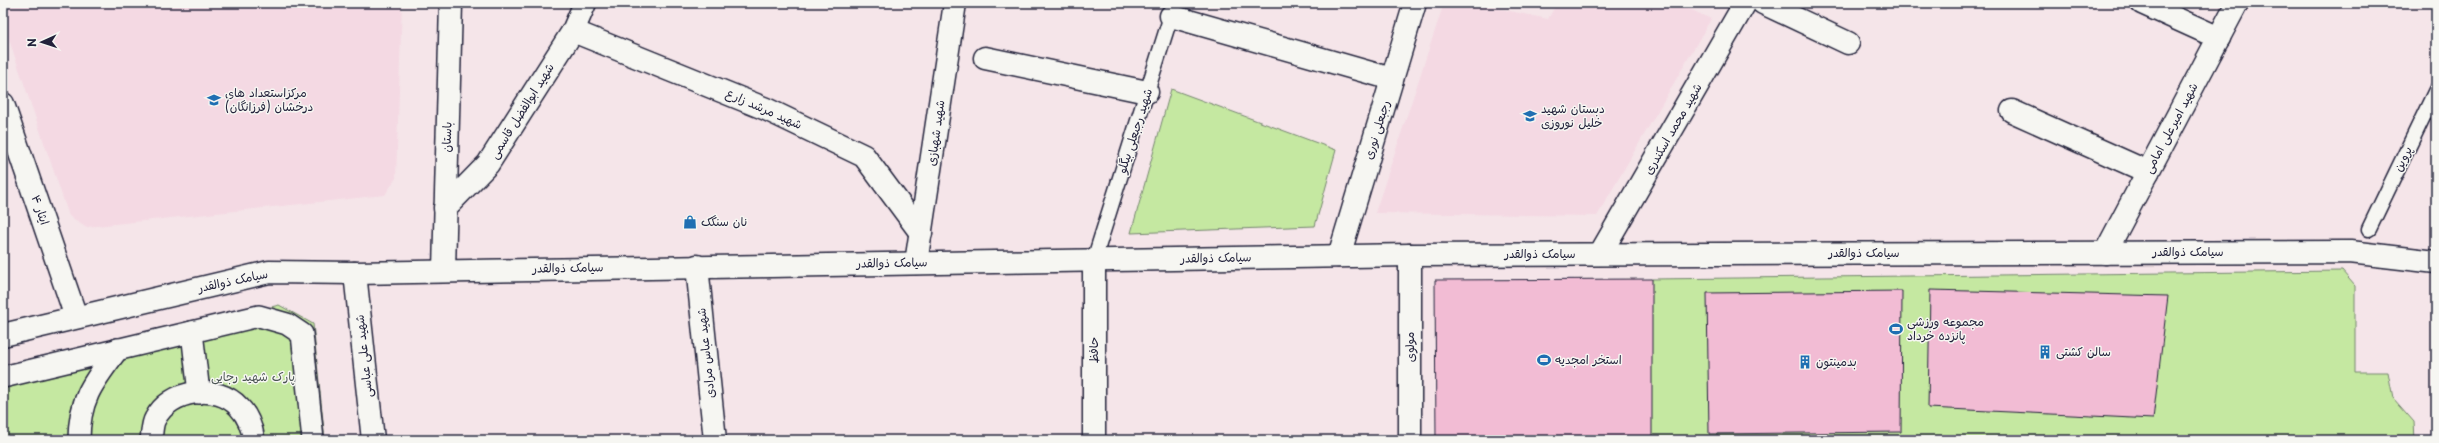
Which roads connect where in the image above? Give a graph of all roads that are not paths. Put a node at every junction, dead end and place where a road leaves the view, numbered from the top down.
1 (450, 3) edge
2 (585, 3) edge
3 (955, 3) edge
4 (1415, 3) edge
5 (1745, 3) edge
6 (1763, 3) edge
7 (2142, 3) edge
8 (2237, 3) edge
9 (1173, 10) edge
10 (573, 31) junction
11 (2219, 38) junction
12 (1848, 43) dead end
13 (985, 58) dead end
14 (1392, 79) junction
15 (2436, 90) edge
16 (1147, 92) junction
17 (3, 104) edge
18 (2012, 111) dead end
19 (2148, 172) junction
20 (445, 208) junction
21 (2369, 229) dead end
22 (921, 233) junction
23 (2105, 252) junction
24 (1600, 254) junction
25 (1410, 255) junction
26 (1339, 256) junction
27 (1094, 260) junction
28 (2436, 262) edge
29 (916, 263) junction
30 (697, 266) junction
31 (444, 270) junction
32 (355, 273) junction
33 (76, 317) junction
34 (192, 332) junction
35 (3, 335) edge
36 (118, 349) junction
37 (3, 377) edge
38 (199, 393) junction
39 (252, 438) edge
40 (79, 440) edge
41 (151, 440) edge
42 (313, 440) edge
43 (373, 440) edge
44 (715, 440) edge
45 (1094, 440) edge
46 (1410, 440) edge

1 - 20 street, باستان
2 - 10 street, شهید ابوالفضل قاسمی
3 - 22 street, شهید شهبازی
4 - 14 street, رجبعلی نوری
5 - 24 street, شهید محمد اسکندری
6 - 12 street
7 - 11 street
8 - 11 street, شهید امیرعلی امامی
9 - 14 street
9 - 16 lane, شهید رجبعلی بیگلو
10 - 20 street, شهید ابوالفضل قاسمی
10 - 22 street, شهید مرشد زارع
11 - 19 street, شهید امیرعلی امامی
13 - 16 street
14 - 26 street, رجبعلی نوری
15 - 21 lane, پروین
16 - 27 lane, شهید رجبعلی بیگلو
17 - 33 street, ایثار ۴
18 - 19 street
19 - 23 street, شهید امیرعلی امامی
20 - 31 street, باستان
22 - 29 street, شهید شهبازی
23 - 24 street, سیامک ذوالقدر
23 - 28 street, سیامک ذوالقدر
24 - 25 street, سیامک ذوالقدر
25 - 26 street, سیامک ذوالقدر
25 - 46 street, مولوی
26 - 27 street, سیامک ذوالقدر
27 - 29 street, سیامک ذوالقدر
27 - 45 street, حافظ
29 - 30 street, سیامک ذوالقدر
30 - 31 street, سیامک ذوالقدر
30 - 44 street, شهید عباس مرادی
31 - 32 street, سیامک ذوالقدر
32 - 33 street, سیامک ذوالقدر
32 - 43 street, شهید علی عباسی
33 - 35 street, سیامک ذوالقدر
34 - 36 street
34 - 38 street
34 - 42 street
36 - 37 street
36 - 40 street
38 - 39 street
38 - 41 street

